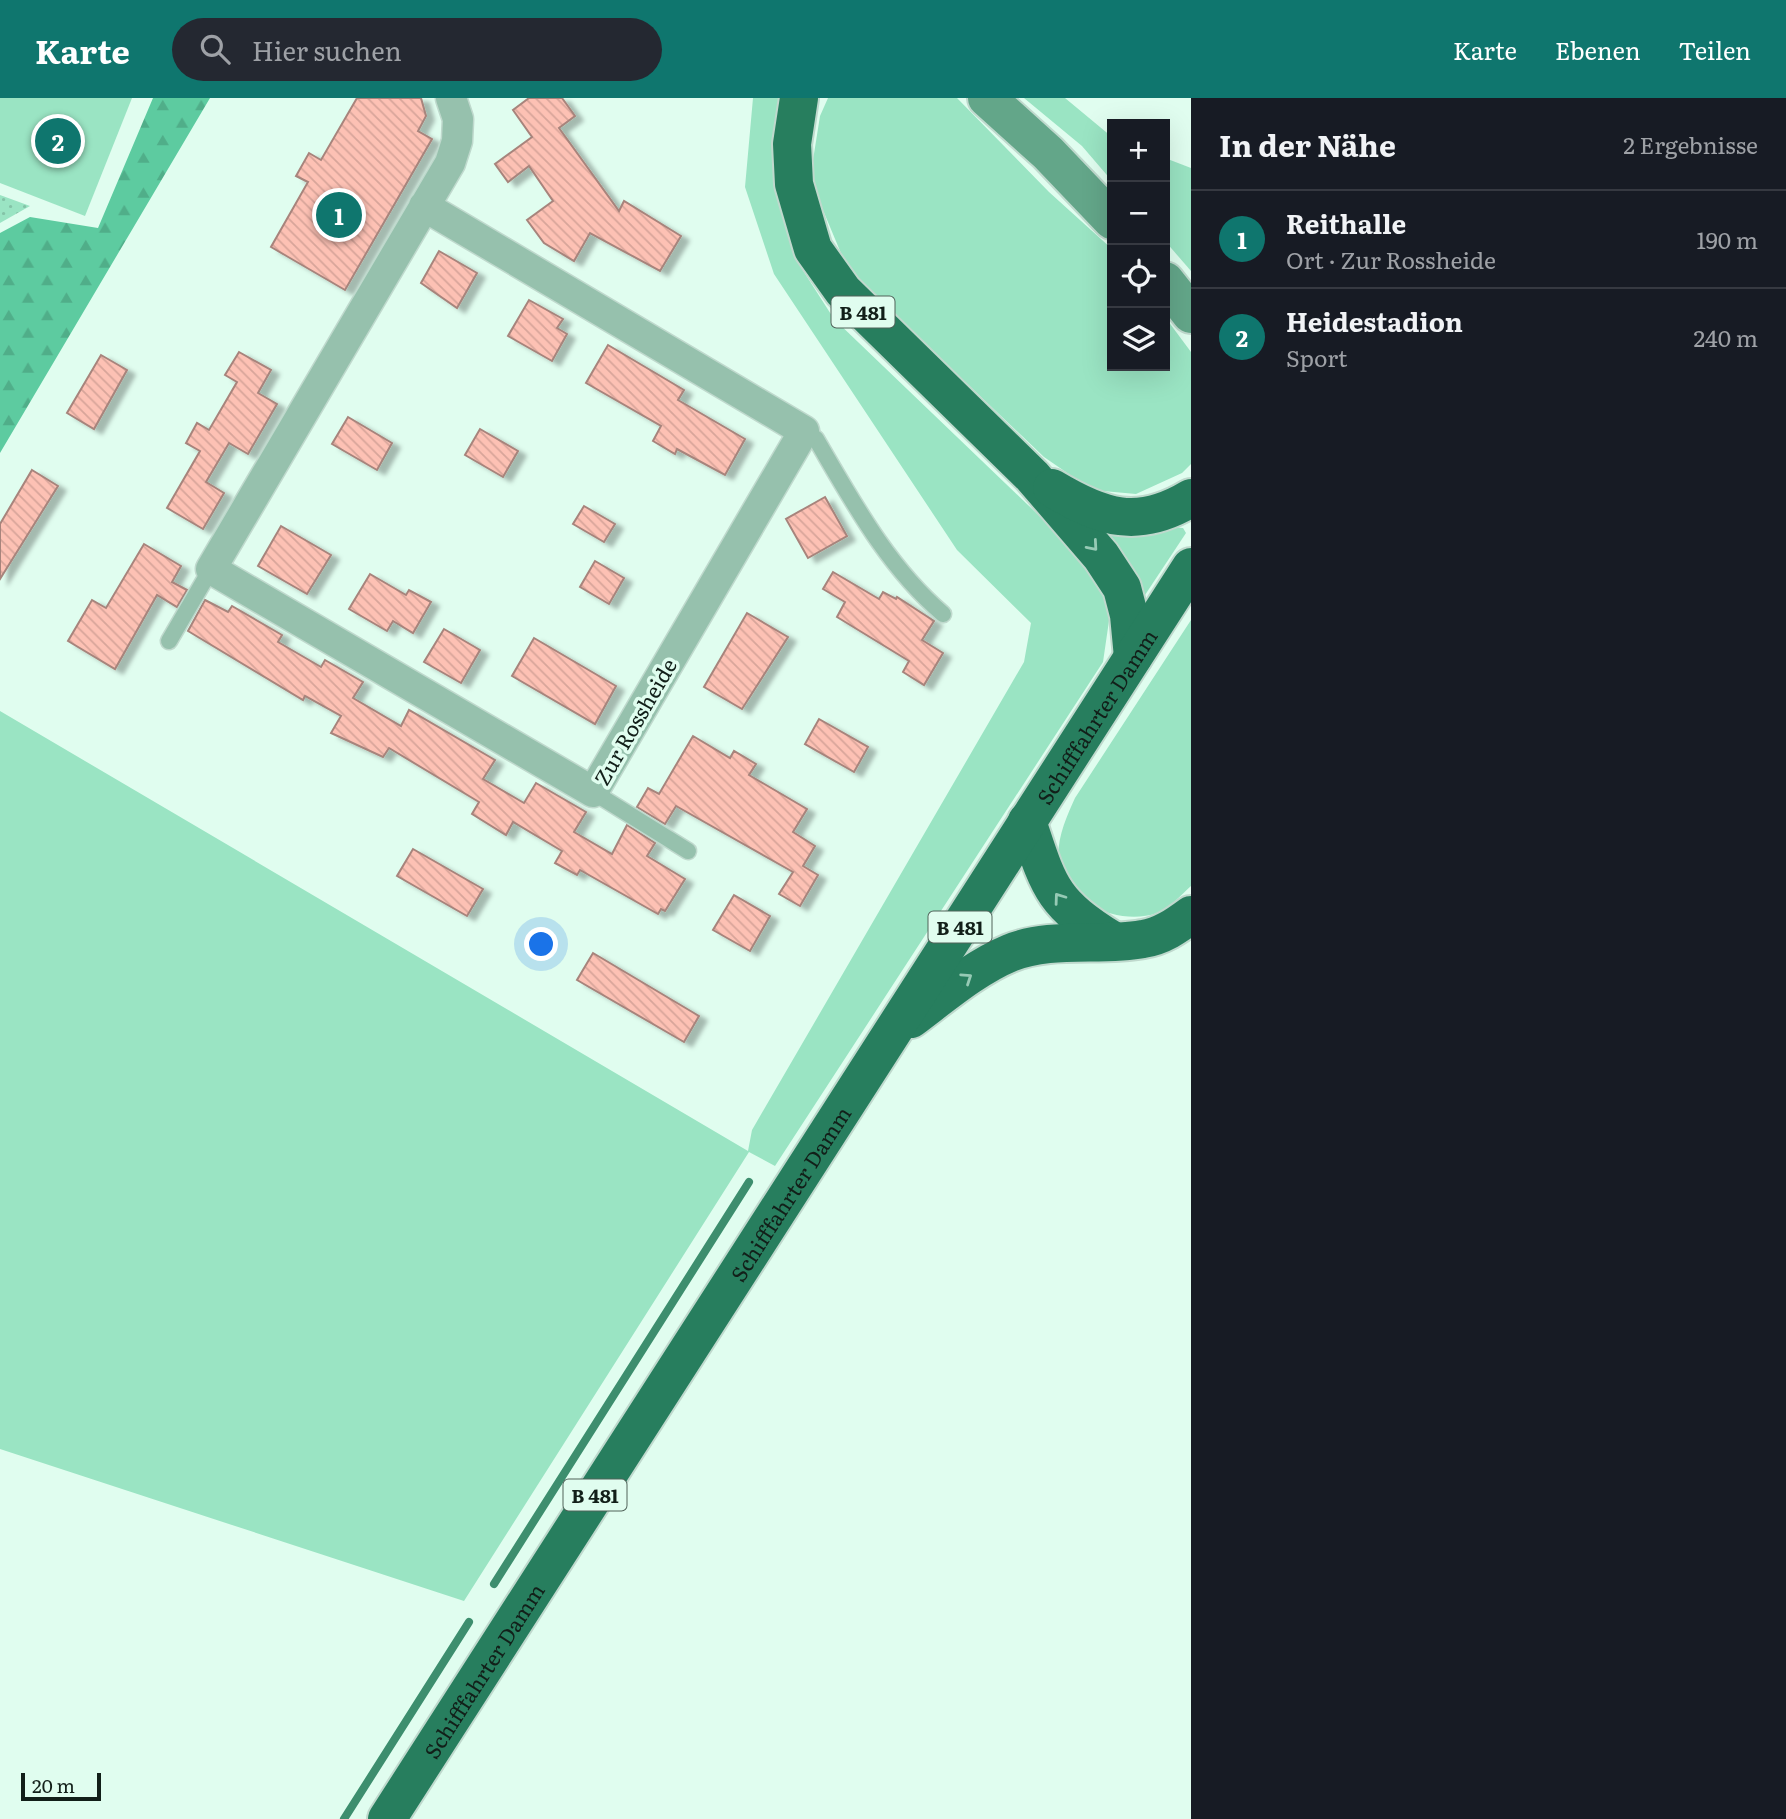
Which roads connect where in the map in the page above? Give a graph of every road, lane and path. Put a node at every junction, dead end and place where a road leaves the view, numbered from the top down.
1 (451, 98) edge
2 (799, 98) edge
3 (987, 98) edge
4 (424, 206) junction
5 (1107, 215) edge
6 (1170, 287) edge
7 (1191, 314) edge
8 (804, 431) junction
9 (1032, 476) junction
10 (1191, 498) edge
11 (1191, 567) edge
12 (211, 569) junction
13 (943, 614) dead end
14 (169, 640) dead end
15 (1133, 657) junction
16 (593, 792) junction
17 (1027, 821) junction
18 (688, 851) dead end
19 (1191, 915) edge
20 (1112, 940) junction
21 (892, 1032) junction
22 (387, 1819) edge

1 - 4 street
2 - 9 highway, B 481
3 - 5 street
4 - 8 street
4 - 12 street
6 - 7 street
8 - 13 lane
8 - 16 street, Zur Rossheide
9 - 10 highway, B 481
9 -> 15 highway, B 481
11 - 15 highway, Schifffahrter Damm / B 481
12 - 14 lane
12 - 16 street, Zur Rossheide
15 - 17 highway, Schifffahrter Damm / B 481
16 - 18 lane
20 -> 17 highway
17 - 21 highway, Schifffahrter Damm / B 481
19 - 20 highway, B 481
21 -> 20 highway, B 481
21 - 22 highway, Schifffahrter Damm / B 481

